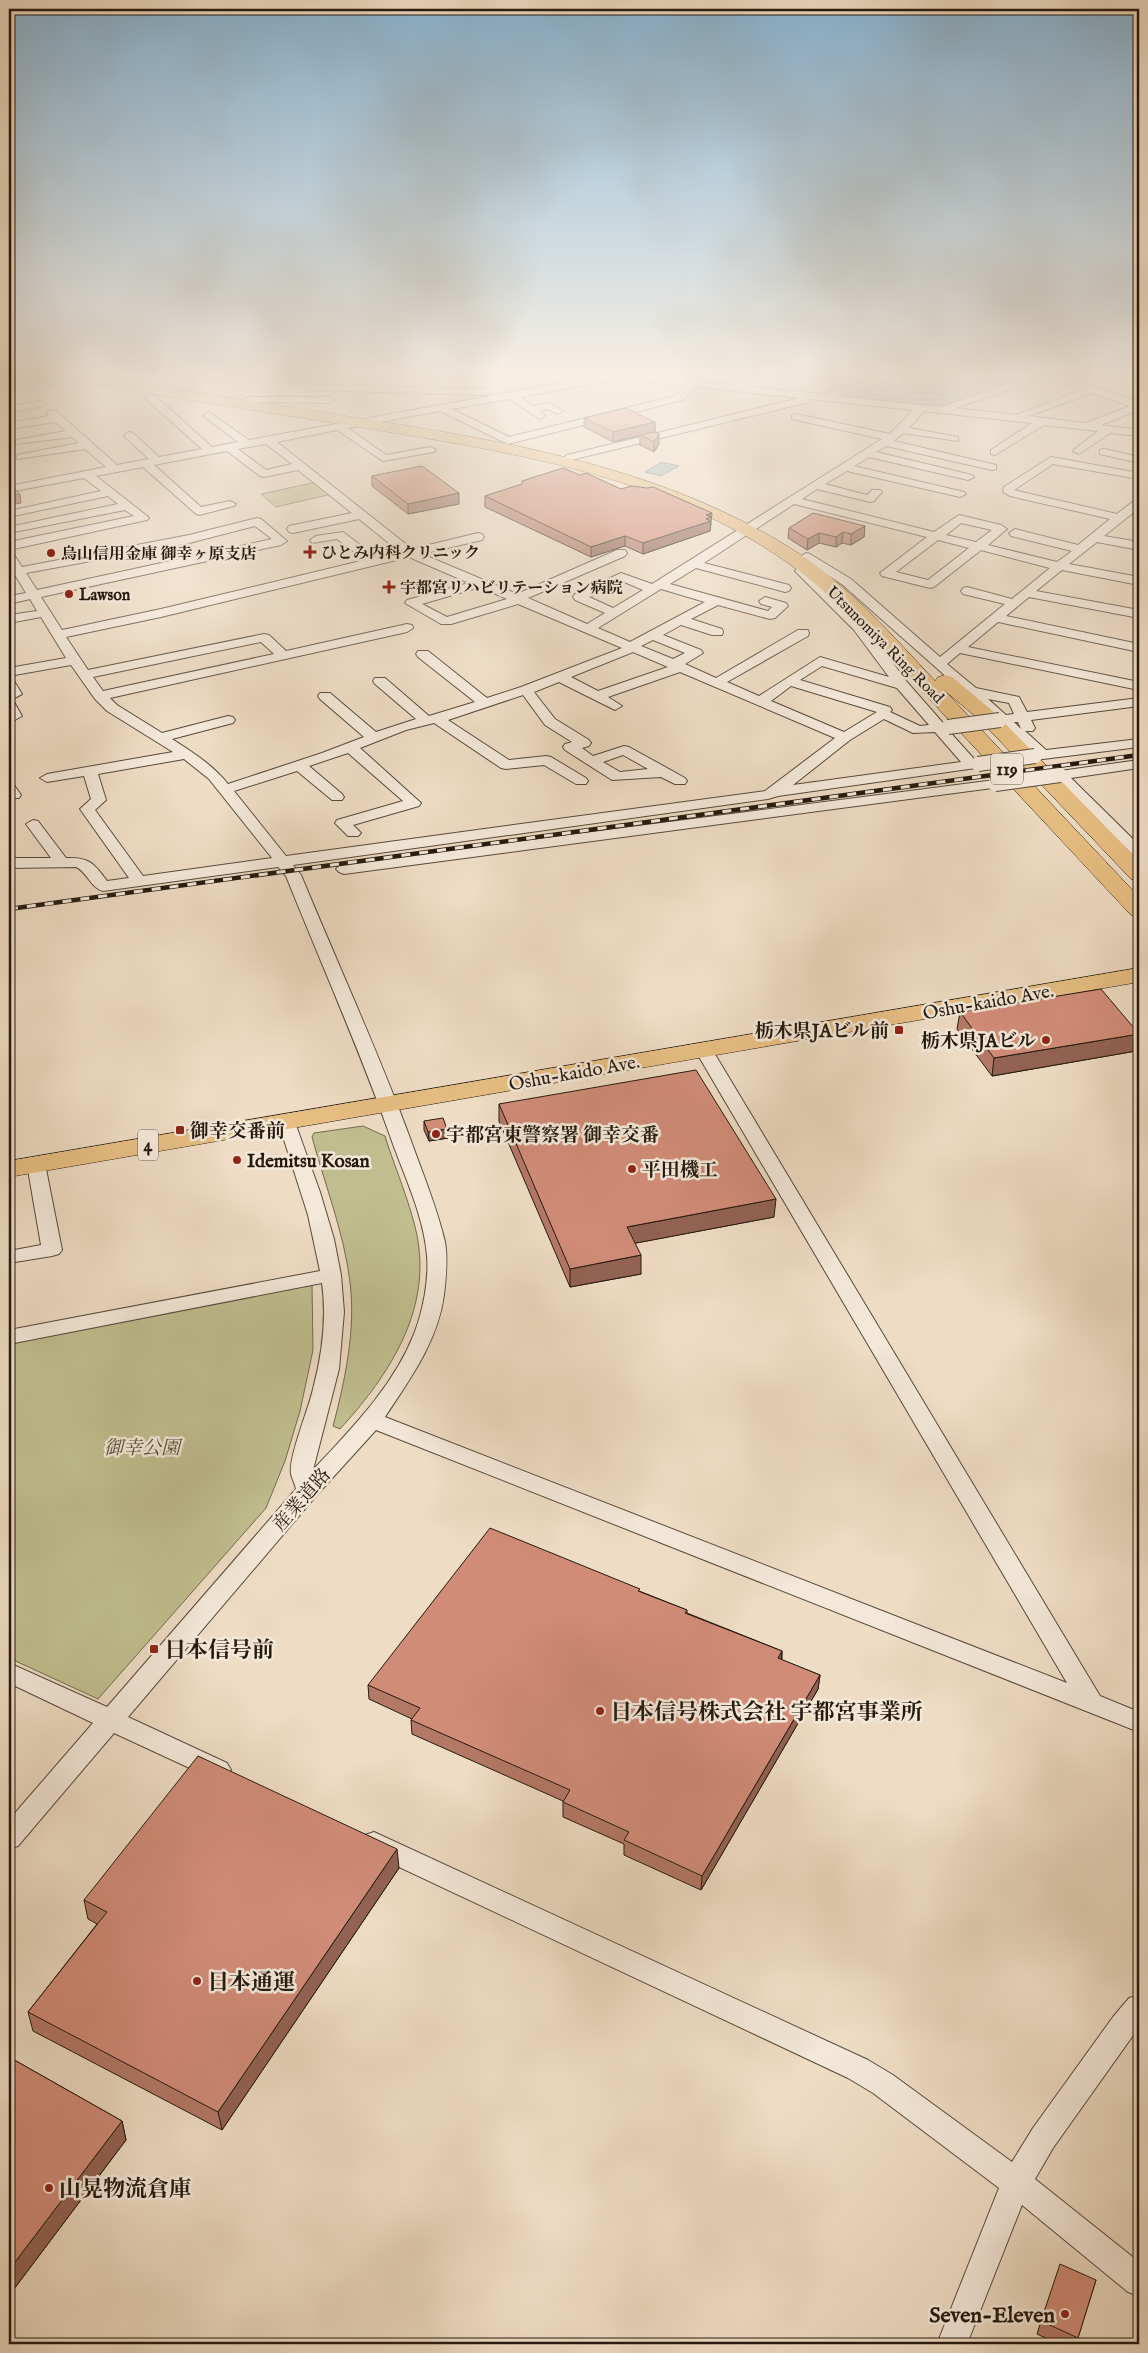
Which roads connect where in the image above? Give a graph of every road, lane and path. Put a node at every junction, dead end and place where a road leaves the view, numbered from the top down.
1 (25, 486) edge
2 (100, 486) edge
3 (170, 486) edge
4 (325, 486) edge
5 (648, 486) edge
6 (814, 486) edge
7 (820, 486) edge
8 (925, 486) edge
9 (1013, 486) edge
10 (9, 489) edge
11 (876, 492) dead end
12 (108, 493) junction
13 (960, 494) dead end
14 (1066, 496) dead end
15 (792, 500) junction
16 (1139, 502) edge
17 (1055, 503) junction
18 (230, 504) dead end
19 (128, 506) junction
20 (9, 514) edge
21 (361, 514) junction
22 (1129, 514) edge
23 (751, 528) junction
24 (293, 529) dead end
25 (9, 530) edge
26 (1015, 533) dead end
27 (937, 536) junction
28 (478, 537) dead end
29 (1094, 538) junction
30 (316, 540) dead end
31 (9, 546) edge
32 (978, 546) junction
33 (1139, 546) edge
34 (1080, 549) junction
35 (409, 553) junction
36 (621, 553) dead end
37 (9, 556) edge
38 (798, 557) junction
39 (374, 561) junction
40 (694, 564) junction
41 (1058, 566) junction
42 (18, 571) junction
43 (1139, 581) edge
44 (481, 583) junction
45 (656, 587) junction
46 (785, 588) dead end
47 (9, 591) edge
48 (30, 591) junction
49 (967, 592) dead end
50 (1026, 593) junction
51 (520, 599) junction
52 (9, 600) edge
53 (716, 601) junction
54 (766, 601) dead end
55 (1014, 603) junction
56 (615, 612) junction
57 (45, 613) junction
58 (1139, 614) edge
59 (996, 618) junction
60 (9, 619) edge
61 (680, 620) junction
62 (407, 628) dead end
63 (589, 628) junction
64 (874, 628) junction
65 (717, 632) dead end
66 (803, 633) dead end
67 (58, 635) junction
68 (653, 635) junction
69 (634, 646) junction
70 (1139, 648) edge
71 (958, 649) junction
72 (282, 654) junction
73 (423, 654) dead end
74 (74, 660) junction
75 (931, 663) junction
76 (678, 665) junction
77 (9, 672) edge
78 (84, 675) junction
79 (561, 677) junction
80 (380, 681) dead end
81 (718, 682) junction
82 (790, 682) junction
83 (9, 684) edge
84 (1139, 686) edge
85 (526, 690) junction
86 (972, 691) junction
87 (100, 696) junction
88 (325, 696) dead end
89 (597, 696) junction
90 (9, 697) edge
91 (894, 699) junction
92 (761, 701) junction
93 (1139, 702) edge
94 (484, 703) junction
95 (615, 706) dead end
96 (1022, 717) junction
97 (432, 719) junction
98 (228, 720) dead end
99 (1002, 720) junction
100 (942, 728) junction
101 (918, 730) junction
102 (845, 736) junction
103 (160, 738) junction
104 (374, 738) junction
105 (1139, 743) edge
106 (952, 745) junction
107 (350, 747) junction
108 (187, 754) junction
109 (1039, 756) junction
110 (591, 761) junction
111 (1139, 764) edge
112 (299, 765) junction
113 (975, 765) junction
114 (90, 771) junction
115 (663, 772) junction
116 (1060, 775) junction
117 (47, 778) dead end
118 (582, 781) dead end
119 (680, 781) dead end
120 (226, 789) junction
121 (775, 792) junction
122 (337, 797) dead end
123 (33, 824) dead end
124 (353, 833) dead end
125 (1139, 853) edge
126 (12, 859) edge
127 (282, 860) junction
128 (61, 862) junction
129 (344, 869) dead end
130 (1139, 874) edge
131 (139, 882) junction
132 (1139, 890) edge
133 (1139, 910) edge
134 (1139, 922) edge
135 (1139, 975) edge
136 (704, 1050) junction
137 (388, 1104) junction
138 (287, 1121) junction
139 (36, 1164) junction
140 (9, 1169) edge
141 (9, 1258) edge
142 (331, 1275) junction
143 (9, 1336) edge
144 (372, 1420) junction
145 (308, 1490) junction
146 (9, 1672) edge
147 (1091, 1702) junction
148 (111, 1720) junction
149 (1139, 1722) edge
150 (237, 1779) edge
151 (14, 1825) edge
152 (354, 1834) edge
153 (1139, 2007) edge
154 (1016, 2182) junction
155 (1139, 2281) edge
156 (952, 2344) edge

1 - 10 street
2 - 12 street
3 - 18 street
4 - 21 street
5 - 23 highway, Utsunomiya Ring Road / 119
6 - 15 street
7 - 11 street
8 - 13 street
9 - 17 street
12 - 19 street
12 - 20 street
14 - 17 street
15 - 23 street
15 - 27 street
16 - 22 street
17 - 22 street
19 - 25 street
19 - 31 street
21 - 24 street
21 - 35 street
22 - 29 street
23 - 38 highway, Utsunomiya Ring Road / 119
23 - 40 street
26 - 34 street
27 - 32 street
27 - 32 street
27 - 32 street
28 - 35 street
29 - 33 street
29 - 34 street
30 - 39 street
32 - 41 street
34 - 41 street
35 - 39 street
35 - 44 street
36 - 51 street
37 - 42 street, 産業道路
38 - 64 highway, Utsunomiya Ring Road / 119
38 - 75 highway, Utsunomiya Ring Road / 119
38 - 91 street
39 - 67 street
40 - 45 street
40 - 46 street
41 - 43 street
41 - 50 street
42 - 48 street, 産業道路
42 - 48 street
44 - 51 street
44 - 51 street
45 - 53 street
45 - 56 street
45 - 56 street
47 - 48 street
48 - 52 street
48 - 57 street, 産業道路
49 - 55 street
50 - 55 street
50 - 58 street
51 - 63 street
53 - 54 street
53 - 61 street
55 - 59 street
56 - 63 street
57 - 60 street
57 - 67 street, 産業道路
59 - 70 street
59 - 71 street
61 - 65 street
61 - 68 street
62 - 72 street
63 - 69 street
64 - 133 highway, Utsunomiya Ring Road / 119
64 - 134 highway
66 - 81 street
67 - 74 street, 産業道路
68 - 69 street
68 - 76 street
69 - 76 street
69 - 79 street
71 - 75 street
71 - 84 street
72 - 78 street
72 - 87 street
73 - 94 street
74 - 77 street
74 - 78 street, 産業道路
75 - 86 street
75 - 130 highway
75 - 132 highway, Utsunomiya Ring Road / 119
76 - 81 street
76 - 89 street
78 - 87 street, 産業道路
79 - 85 street
79 - 89 street
80 - 97 street
81 - 92 street
82 - 91 street
82 - 91 street
82 - 92 street
83 - 90 street
85 - 94 street
85 - 110 street
86 - 96 street
86 - 99 street
87 - 103 street, 産業道路
88 - 104 street
89 - 95 street
91 - 100 street
91 - 101 street
91 - 102 street
92 - 102 street
93 - 96 street
94 - 97 street
96 - 99 street
96 - 109 street
97 - 104 street
97 - 118 street
98 - 103 street
99 - 100 street, bridge
99 - 109 street
100 - 101 street
100 - 106 street
101 - 106 street
102 - 121 street
103 - 108 street, 産業道路
104 - 107 street
105 - 109 street
106 - 113 street
107 - 112 street
107 - 124 street
108 - 114 street
108 - 120 street, 産業道路
109 - 113 street, bridge
110 - 115 street
110 - 115 street
111 - 116 street
112 - 120 street
112 - 122 street
113 - 121 street
114 - 117 street
114 - 131 street
115 - 119 street
116 - 125 street
116 - 129 street, bridge
120 - 127 street, 産業道路
121 - 127 street
123 - 128 street
126 - 128 street
127 - 131 street
127 - 137 street, 産業道路
128 - 131 street
135 - 136 highway, Oshu-kaido Ave. / 4
136 - 137 highway, Oshu-kaido Ave. / 4
136 - 147 street
137 - 138 highway, Oshu-kaido Ave. / 4
137 - 144 street, 産業道路
138 - 139 highway, Oshu-kaido Ave. / 4
138 - 142 street
139 - 140 highway, Oshu-kaido Ave. / 4
139 - 141 street
142 - 143 street
142 - 145 street
144 - 145 street, 産業道路
144 - 147 street
145 - 148 street, 産業道路
146 - 148 street
147 - 149 street
148 - 150 street
148 - 151 street, 産業道路
152 - 154 street
153 - 154 street
154 - 155 street
154 - 156 street

